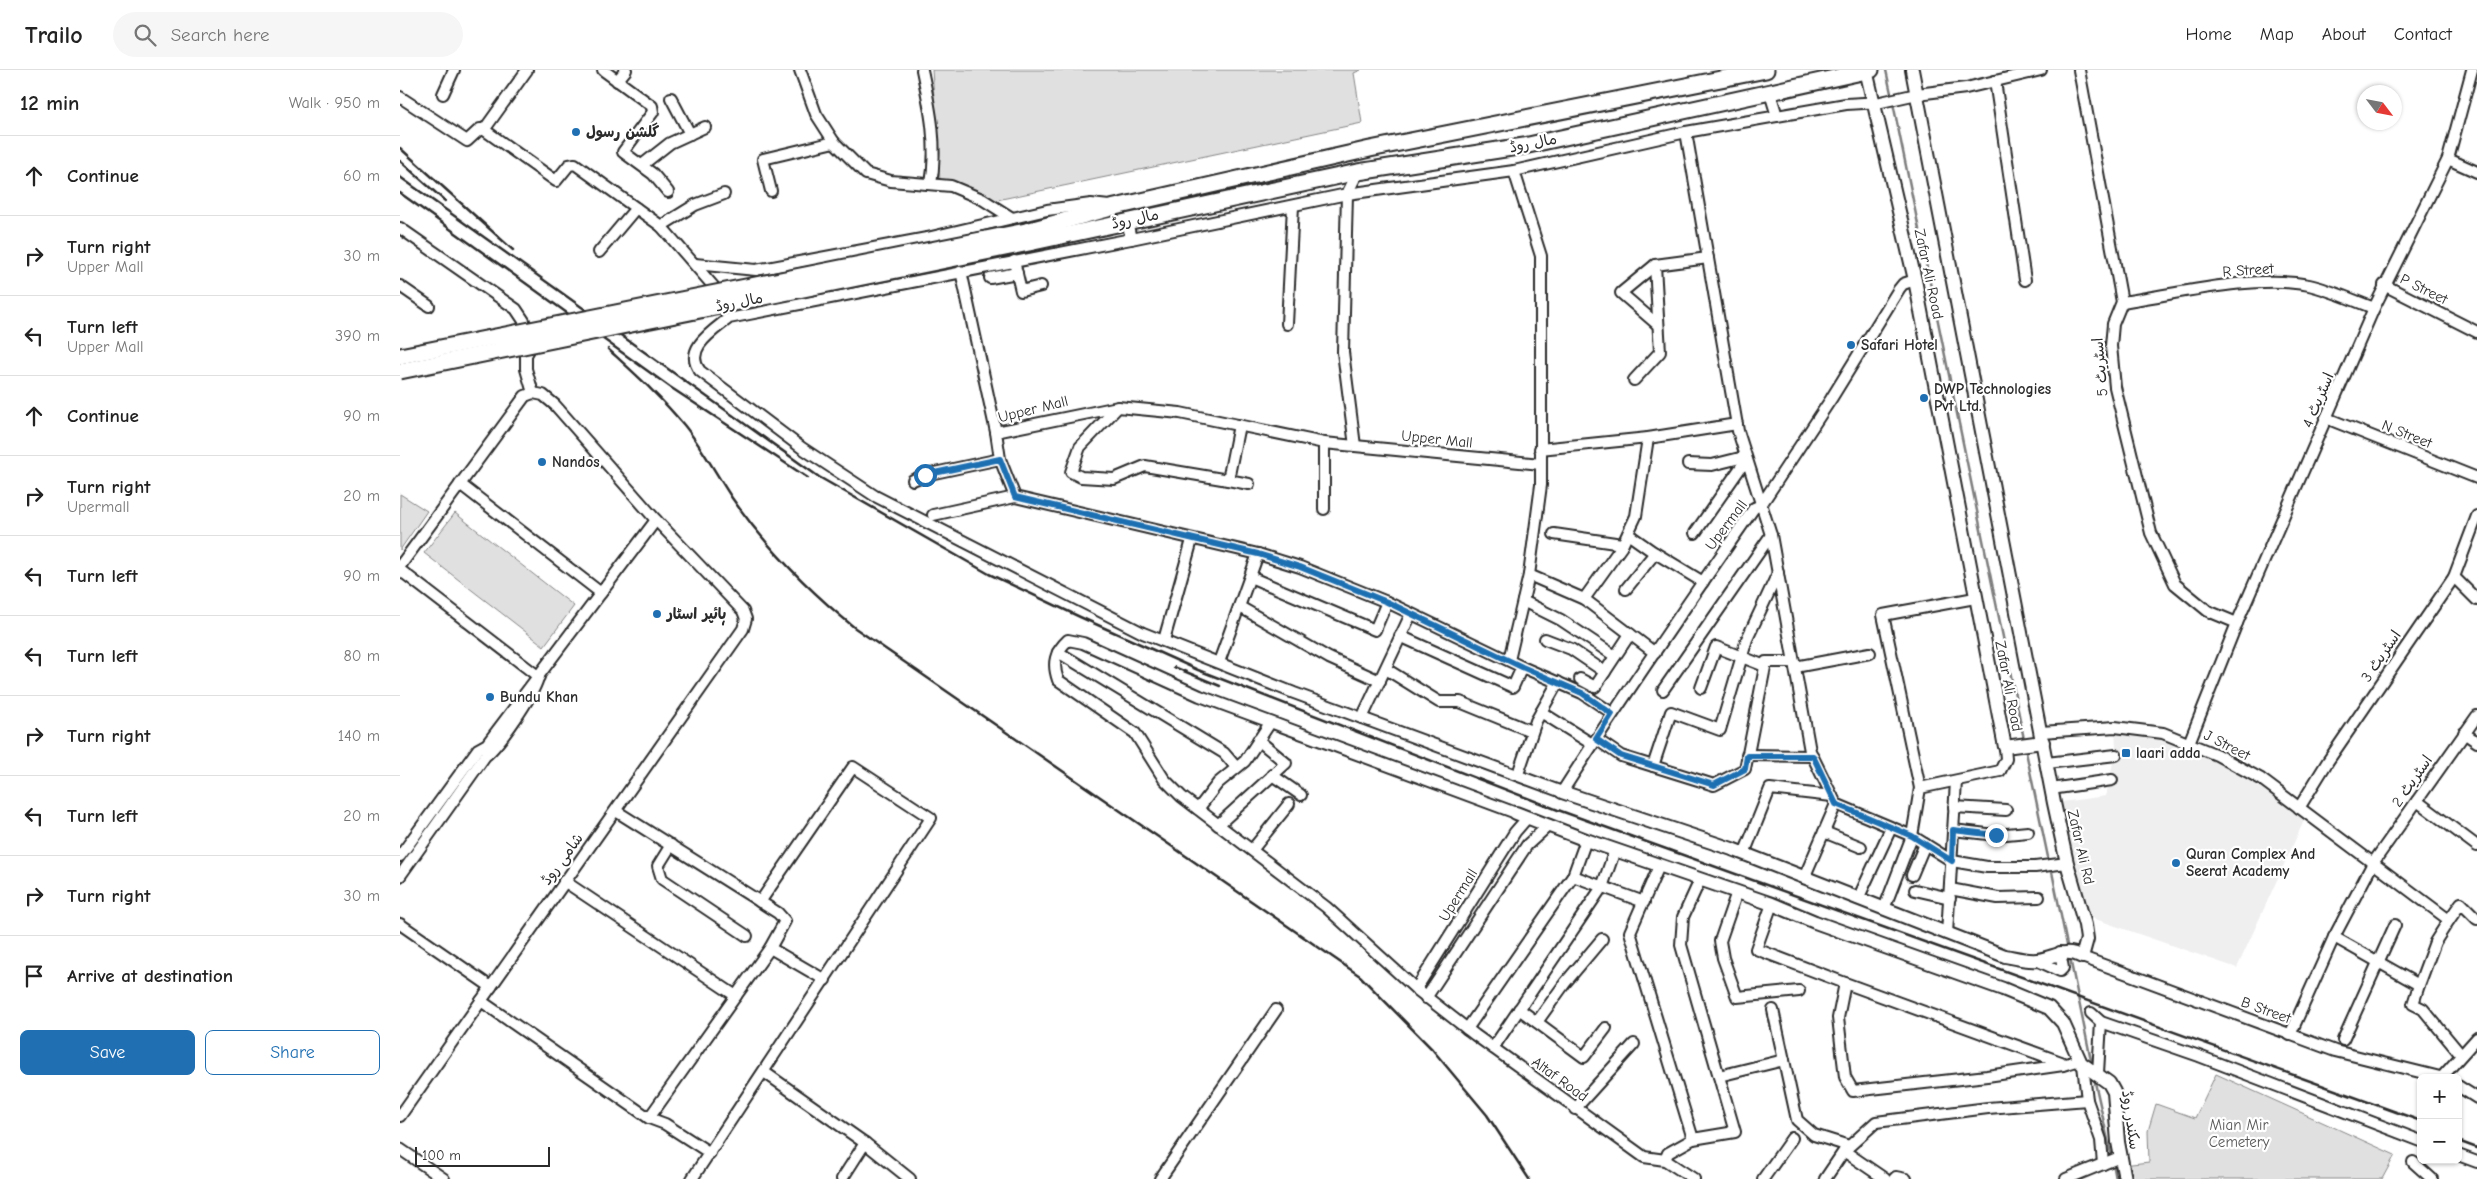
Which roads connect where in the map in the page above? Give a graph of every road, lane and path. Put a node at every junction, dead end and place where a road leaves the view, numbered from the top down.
1 (453, 70) edge
2 (527, 70) edge
3 (603, 70) edge
4 (626, 70) edge
5 (800, 70) edge
6 (922, 70) edge
7 (1766, 70) edge
8 (1868, 70) edge
9 (1912, 70) edge
10 (2041, 70) edge
11 (2078, 70) edge
12 (2472, 70) edge
13 (617, 81) junction
14 (1995, 81) junction
15 (1770, 93) junction
16 (443, 94) dead end
17 (1913, 95) junction
18 (400, 97) edge
19 (672, 98) dead end
20 (1878, 103) junction
21 (1777, 116) junction
22 (705, 127) dead end
23 (484, 130) junction
24 (1686, 132) junction
25 (690, 134) junction
26 (834, 142) junction
27 (2448, 158) junction
28 (642, 165) junction
29 (1514, 171) junction
30 (1358, 172) junction
31 (2477, 172) edge
32 (1332, 178) junction
33 (931, 184) junction
34 (771, 191) dead end
35 (668, 192) dead end
36 (724, 194) dead end
37 (1347, 194) junction
38 (1293, 206) junction
39 (1115, 207) junction
40 (636, 208) junction
41 (1012, 218) junction
42 (1127, 221) junction
43 (661, 226) junction
44 (400, 228) edge
45 (1027, 237) junction
46 (1131, 239) junction
47 (599, 252) dead end
48 (1708, 258) junction
49 (1014, 261) junction
50 (695, 264) junction
51 (1655, 265) junction
52 (961, 271) junction
53 (1017, 273) junction
54 (990, 278) dead end
55 (1915, 280) junction
56 (2025, 280) dead end
57 (400, 286) edge
58 (1040, 286) dead end
59 (2384, 286) junction
60 (2122, 302) junction
61 (429, 306) dead end
62 (2374, 308) junction
63 (729, 318) junction
64 (1287, 324) dead end
65 (1658, 325) junction
66 (2477, 332) edge
67 (400, 356) edge
68 (400, 371) edge
69 (1634, 380) dead end
70 (533, 393) junction
71 (1118, 407) junction
72 (2326, 418) junction
73 (1737, 424) junction
74 (1239, 425) junction
75 (996, 432) junction
76 (1648, 438) junction
77 (1324, 442) junction
78 (1355, 446) junction
79 (1540, 449) junction
80 (1000, 459) junction
81 (1746, 461) junction
82 (1540, 464) junction
83 (1688, 464) dead end
84 (2477, 478) edge
85 (913, 480) dead end
86 (1228, 480) junction
87 (460, 484) junction
88 (1248, 484) dead end
89 (1015, 497) junction
90 (1761, 505) junction
91 (1324, 509) dead end
92 (933, 514) dead end
93 (2477, 516) edge
94 (656, 520) junction
95 (1696, 533) dead end
96 (1554, 534) dead end
97 (1628, 534) junction
98 (1771, 535) junction
99 (1192, 540) junction
100 (1622, 544) junction
101 (1655, 553) junction
102 (1258, 554) junction
103 (400, 566) edge
104 (400, 570) edge
105 (1778, 573) junction
106 (1529, 574) junction
107 (1250, 577) junction
108 (2454, 577) junction
109 (1703, 582) junction
110 (1626, 589) dead end
111 (601, 593) junction
112 (1975, 598) junction
113 (1584, 599) junction
114 (2477, 600) edge
115 (1523, 601) junction
116 (1387, 602) junction
117 (1240, 607) junction
118 (1411, 614) junction
119 (2237, 623) junction
120 (1630, 634) junction
121 (1400, 636) junction
122 (1545, 639) dead end
123 (1164, 640) junction
124 (1058, 652) junction
125 (1655, 652) junction
126 (1870, 653) dead end
127 (1616, 656) junction
128 (1743, 657) junction
129 (1509, 660) junction
130 (1219, 662) junction
131 (1794, 664) junction
132 (1765, 666) junction
133 (1522, 667) junction
134 (1386, 669) junction
135 (1605, 672) junction
136 (539, 677) junction
137 (1580, 679) dead end
138 (1380, 681) junction
139 (1558, 682) junction
140 (1701, 688) dead end
141 (1663, 690) dead end
142 (1541, 712) junction
143 (1612, 714) junction
144 (2477, 716) edge
145 (1362, 718) junction
146 (1270, 723) junction
147 (1532, 731) junction
148 (2464, 733) junction
149 (1258, 740) junction
150 (2039, 740) junction
151 (1594, 742) junction
152 (2477, 742) edge
153 (2190, 743) junction
154 (2008, 747) junction
155 (2116, 755) dead end
156 (1747, 756) junction
157 (1813, 756) junction
158 (2047, 763) junction
159 (1653, 766) junction
160 (1236, 767) junction
161 (1518, 774) junction
162 (1272, 775) junction
163 (2112, 780) dead end
164 (1956, 781) junction
165 (1920, 788) junction
166 (2052, 788) junction
167 (1562, 792) junction
168 (1301, 795) dead end
169 (1834, 800) junction
170 (2417, 801) junction
171 (1290, 804) dead end
172 (1954, 807) junction
173 (2300, 808) junction
174 (1198, 810) junction
175 (2006, 810) dead end
176 (616, 811) junction
177 (1516, 813) joint
178 (1528, 817) junction
179 (1218, 825) junction
180 (1549, 825) junction
181 (1891, 828) junction
182 (1953, 830) junction
183 (1824, 832) junction
184 (2028, 832) dead end
185 (1912, 836) junction
186 (1586, 840) junction
187 (1924, 844) junction
188 (671, 846) junction
189 (2477, 846) edge
190 (1861, 847) dead end
191 (1252, 850) junction
192 (1615, 850) junction
193 (1744, 854) junction
194 (400, 856) edge
195 (1952, 861) junction
196 (2373, 863) junction
197 (2061, 864) junction
198 (1659, 866) junction
199 (1912, 875) dead end
200 (400, 876) edge
201 (1573, 876) junction
202 (1804, 878) junction
203 (1700, 880) junction
204 (564, 881) junction
205 (1602, 887) junction
206 (1915, 890) dead end
207 (1737, 892) junction
208 (1950, 893) junction
209 (2039, 897) dead end
210 (1858, 899) junction
211 (760, 902) junction
212 (1644, 902) junction
213 (1772, 904) junction
214 (1884, 909) junction
215 (2477, 919) edge
216 (2449, 920) junction
217 (400, 924) edge
218 (2395, 925) dead end
219 (1947, 934) junction
220 (747, 936) dead end
221 (2334, 937) junction
222 (1602, 939) dead end
223 (770, 948) junction
224 (2069, 953) junction
225 (2036, 960) junction
226 (2378, 962) junction
227 (825, 980) junction
228 (1845, 983) junction
229 (2419, 985) junction
230 (491, 987) junction
231 (1416, 990) junction
232 (1799, 991) dead end
233 (736, 996) junction
234 (1426, 998) junction
235 (481, 1001) junction
236 (1519, 1009) junction
237 (1276, 1010) dead end
238 (1773, 1010) dead end
239 (2091, 1014) dead end
240 (1537, 1022) junction
241 (2101, 1022) junction
242 (1606, 1028) dead end
243 (1467, 1029) junction
244 (2290, 1035) junction
245 (2477, 1038) edge
246 (2343, 1040) dead end
247 (1634, 1044) dead end
248 (1493, 1048) junction
249 (2462, 1056) junction
250 (1784, 1060) junction
251 (2063, 1066) junction
252 (2088, 1067) junction
253 (764, 1072) junction
254 (2431, 1074) edge
255 (2446, 1074) edge
256 (1719, 1076) junction
257 (2462, 1089) edge
258 (2477, 1098) edge
259 (2087, 1100) junction
260 (1575, 1109) junction
261 (400, 1116) edge
262 (649, 1118) junction
263 (1693, 1138) junction
264 (1792, 1138) dead end
265 (2417, 1140) edge
266 (866, 1143) junction
267 (1847, 1148) junction
268 (400, 1149) edge
269 (710, 1153) junction
270 (2462, 1156) edge
271 (1665, 1160) junction
272 (2111, 1160) junction
273 (2413, 1162) dead end
274 (2477, 1162) edge
275 (444, 1179) edge
276 (692, 1179) edge
277 (842, 1179) edge
278 (910, 1179) edge
279 (1160, 1179) edge
280 (1694, 1179) edge
281 (1763, 1179) edge
282 (1825, 1179) edge
283 (1885, 1179) edge
284 (1894, 1179) edge
285 (1906, 1179) edge
286 (2066, 1179) edge
287 (2125, 1179) edge
288 (2432, 1179) edge

1 - 16 street
2 - 23 street
3 - 13 street
4 - 13 street
5 - 26 street
6 - 33 street
7 - 39 main road, مال روڈ
8 - 15 main road, مال روڈ
8 - 20 street, Zafar Ali Road
9 - 17 street, Zafar Ali Road
10 - 14 street
11 - 60 street
12 - 27 street, اسٹریٹ 4
13 - 28 street
14 - 17 street
14 - 56 street
15 - 21 street
15 - 30 main road, مال روڈ
17 - 20 street
17 - 150 street, Zafar Ali Road
18 - 23 street
19 - 25 street
20 - 21 street
20 - 55 street, Zafar Ali Road
21 - 24 street
22 - 25 street
23 - 40 street
24 - 29 street
24 - 48 street
25 - 28 street
26 - 33 street
26 - 34 street
27 - 31 street
27 - 59 street, اسٹریٹ 4
28 - 35 street
29 - 37 street
29 - 79 street
30 - 32 main road, مال روڈ
30 - 37 street
32 - 37 street
32 - 42 main road, مال روڈ
33 - 41 street
36 - 43 street
37 - 38 street
37 - 78 street
38 - 46 street
38 - 64 street
39 - 41 street
39 - 45 main road, مال روڈ
40 - 43 street
40 - 47 street
41 - 50 street
42 - 45 main road, مال روڈ
42 - 46 street
43 - 50 street
44 - 70 street
45 - 67 main road, مال روڈ, bridge
45 - 68 main road, مال روڈ, bridge
46 - 49 street
48 - 51 street
48 - 73 street
49 - 52 street
49 - 53 street
50 - 63 street
51 - 65 street
51 - 65 street
52 - 63 street
52 - 75 street
53 - 54 street
53 - 58 street
55 - 90 street, Upermall
55 - 112 street, Zafar Ali Road
57 - 61 street
59 - 62 street, اسٹریٹ 4
59 - 66 street, P Street
60 - 62 street, R Street
60 - 119 street, اسٹریٹ 5
62 - 72 street, اسٹریٹ 4
63 - 123 street
65 - 69 street
70 - 87 street
70 - 94 street
71 - 74 street, Upper Mall
71 - 75 street, Upper Mall
71 - 86 street
72 - 84 street, N Street
72 - 119 street, اسٹریٹ 4
73 - 76 street
73 - 81 street
74 - 77 street, Upper Mall
74 - 86 street
75 - 80 street, Upper Mall
76 - 79 street
76 - 97 street
77 - 78 street, Upper Mall
77 - 91 street
78 - 82 street, Upper Mall
79 - 82 street
80 - 85 street
80 - 89 street, Upper Mall
81 - 83 street
81 - 90 street
81 - 95 street
82 - 106 street
86 - 88 street
87 - 103 street
87 - 111 street
89 - 92 street
89 - 99 street
90 - 98 street
90 - 109 street, Upermall
93 - 108 street, اسٹریٹ 3
94 - 111 street
94 - 176 street, شامی روڈ
96 - 100 street
97 - 100 street
97 - 101 street
98 - 105 street
98 - 141 street
99 - 102 street
99 - 123 street
100 - 113 street
101 - 109 street
101 - 110 street
102 - 107 street
102 - 116 street
104 - 136 street
105 - 128 street
105 - 131 street
106 - 113 street
106 - 115 street
107 - 116 street
107 - 117 street
108 - 114 street
108 - 173 street, اسٹریٹ 3
109 - 125 street, Upermall
111 - 136 street
112 - 154 street, Zafar Ali Road
112 - 165 street
113 - 120 street
115 - 127 street
115 - 129 street
116 - 118 street
117 - 130 street
117 - 138 street
118 - 121 street
118 - 129 street
119 - 153 street, اسٹریٹ 4
120 - 125 street
120 - 127 street
121 - 133 street
121 - 134 street
122 - 135 street
123 - 130 street
124 - 146 street
124 - 160 street
124 - 174 street, Altaf Road
125 - 143 street, Upermall
126 - 131 street
127 - 135 street
128 - 132 street
128 - 140 street
128 - 159 street
129 - 133 street
130 - 145 street
131 - 132 street
131 - 157 street
132 - 156 street
133 - 139 street
134 - 138 street
134 - 147 street
135 - 137 street
136 - 194 street
136 - 200 street
138 - 145 street
139 - 142 street
139 - 143 street
142 - 147 street
142 - 151 street
143 - 151 street, Upermall
144 - 148 street, اسٹریٹ 2
145 - 161 street
146 - 149 street
146 - 177 street
147 - 161 street
148 - 152 street
148 - 170 street, اسٹریٹ 2
149 - 160 street
149 - 162 street
150 - 153 street, J Street
150 - 154 street, Zafar Ali Road
150 - 158 street, Zafar Ali Rd
151 - 159 street
151 - 167 street, Upermall
153 - 173 street, J Street
154 - 164 street
155 - 158 street
156 - 157 street
156 - 159 street
157 - 169 street
158 - 166 street, Zafar Ali Rd
160 - 174 street
161 - 167 street
162 - 168 street
162 - 179 street
163 - 166 street
164 - 165 street
164 - 172 street
165 - 185 street
166 - 197 street, Zafar Ali Rd
167 - 193 street
169 - 181 street
169 - 183 street
169 - 193 street
170 - 189 street
170 - 196 street, اسٹریٹ 2
171 - 191 street
172 - 175 street
172 - 182 street
173 - 196 street, J Street
174 - 179 street, Altaf Road
176 - 188 street
176 - 204 street, شامی روڈ
177 - 178 street, سکندر روڈ
178 - 180 street, سکندر روڈ
178 - 231 street, Upermall
179 - 191 street, Altaf Road
180 - 186 street, سکندر روڈ
180 - 234 street
181 - 185 street
181 - 210 street
182 - 184 street
182 - 195 street
183 - 190 street
183 - 202 street
185 - 187 street
185 - 214 street
186 - 192 street, سکندر روڈ
186 - 201 street
187 - 195 street
187 - 199 street
188 - 211 street
188 - 220 street
191 - 231 street, Altaf Road
192 - 198 street, سکندر روڈ
192 - 205 street
193 - 202 street
195 - 197 street
195 - 208 street
196 - 216 street, J Street
196 - 221 street, اسٹریٹ 2
197 - 224 street, Zafar Ali Rd
198 - 203 street, سکندر روڈ
198 - 212 street
201 - 205 street
201 - 243 street
202 - 210 street
203 - 207 street, سکندر روڈ
203 - 256 street
204 - 230 street, شامی روڈ
204 - 233 street
205 - 212 street
205 - 236 street
206 - 208 street
207 - 213 street, سکندر روڈ
207 - 232 street
208 - 209 street
208 - 219 street
210 - 214 street
211 - 223 street
211 - 227 street
212 - 263 street
213 - 228 street
213 - 252 street, سکندر روڈ
214 - 219 street
215 - 216 street
216 - 229 street
217 - 230 street
218 - 226 street
219 - 225 street
221 - 226 street
221 - 244 street, اسٹریٹ 2
222 - 240 street
223 - 227 street
223 - 233 street
224 - 225 street
224 - 225 street
224 - 244 street, B Street
226 - 229 street
226 - 246 street
227 - 253 street
228 - 251 street
228 - 251 street
229 - 249 street
230 - 235 street, شامی روڈ
231 - 234 street, Altaf Road
233 - 262 street
234 - 243 street, Altaf Road
235 - 261 street, شامی روڈ
235 - 262 street
236 - 240 street
236 - 248 street
237 - 279 street
238 - 250 street
239 - 241 street
240 - 242 street
241 - 252 street
241 - 265 street
243 - 248 street, Altaf Road
244 - 254 street, B Street
245 - 249 street
247 - 260 street
248 - 260 street, Altaf Road
249 - 255 street
250 - 256 street
250 - 267 street
251 - 252 street
252 - 259 street
252 - 272 street, سکندر روڈ
253 - 266 street
253 - 269 street
256 - 263 street
257 - 258 street
259 - 267 street
259 - 272 street
260 - 271 street, Altaf Road
262 - 269 street
263 - 271 street
264 - 281 street
266 - 277 street
266 - 278 street
267 - 282 street
267 - 283 street
268 - 275 street
269 - 276 street
270 - 274 street
271 - 280 street, Altaf Road
272 - 286 street
272 - 287 street, سکندر روڈ
273 - 288 street
284 - 285 street

